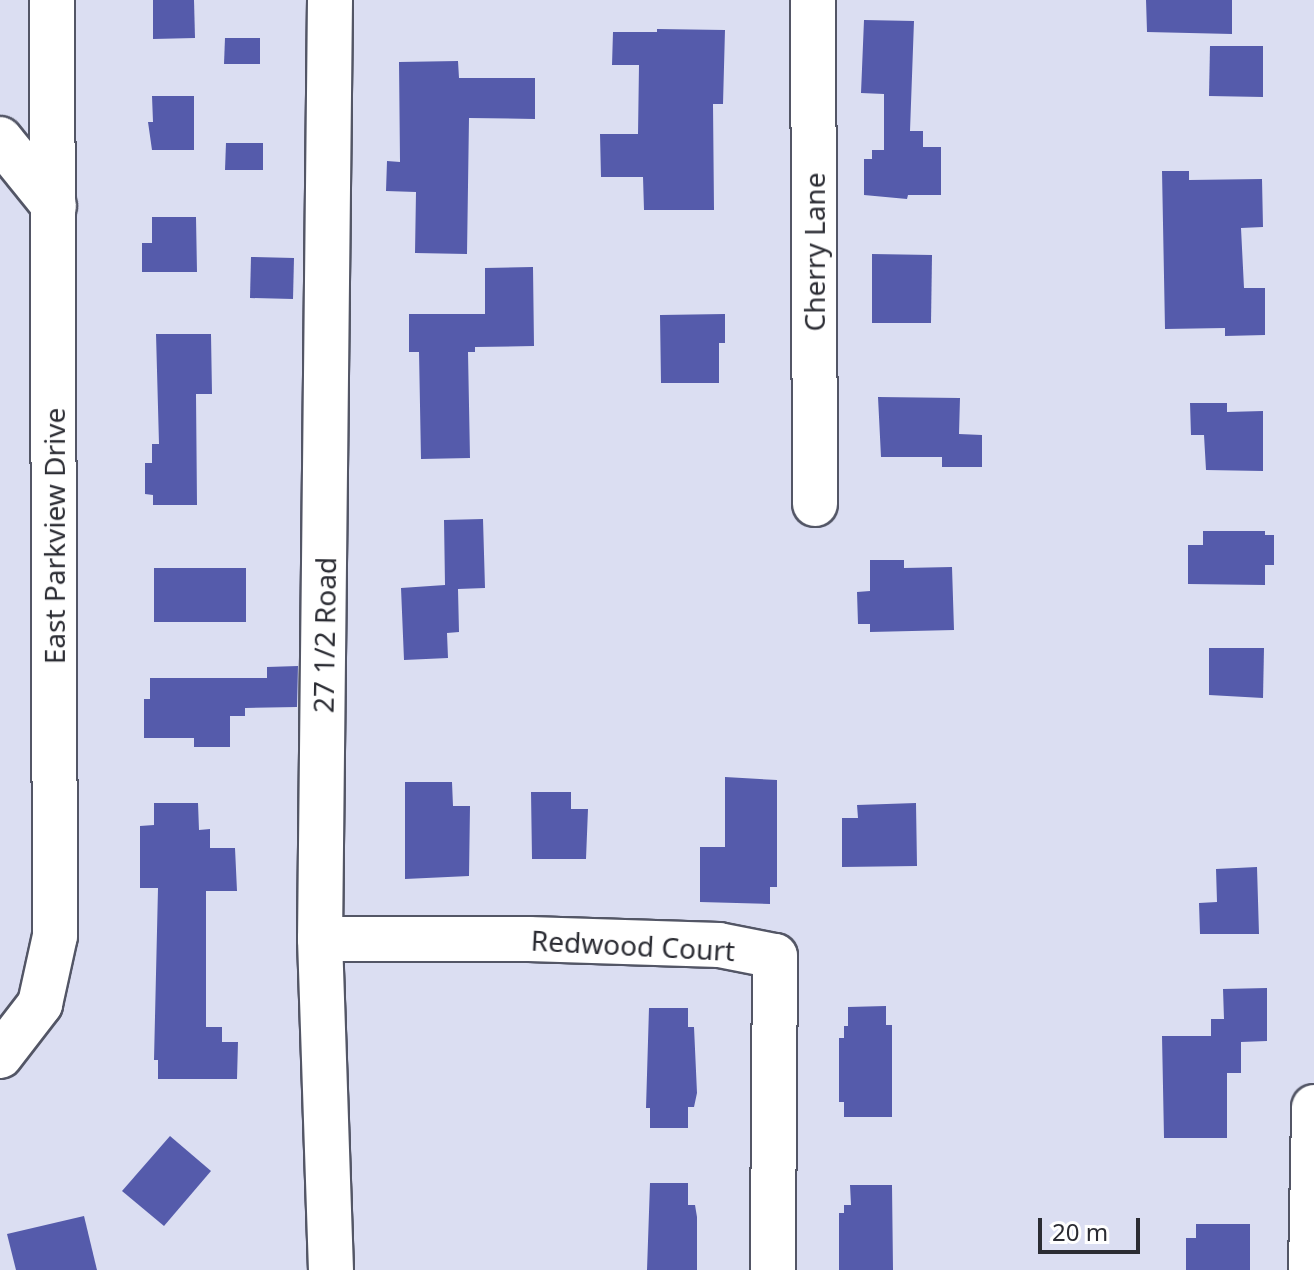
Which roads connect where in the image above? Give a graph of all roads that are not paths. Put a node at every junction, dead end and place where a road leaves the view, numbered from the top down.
1 (52, 0) edge
2 (330, 0) edge
3 (813, 0) edge
4 (0, 139) edge
5 (54, 206) junction
6 (815, 504) dead end
7 (320, 939) junction
8 (0, 1056) edge
9 (1314, 1107) edge
10 (331, 1270) edge
11 (773, 1270) edge
12 (1311, 1270) edge

1 - 5 street, East Parkview Drive
2 - 7 street, 27 1/2 Road
3 - 6 street, Cherry Lane
4 - 5 street
5 - 8 street, East Parkview Drive
7 - 10 street, 27 1/2 Road
7 - 11 street, Redwood Court
9 - 12 street

